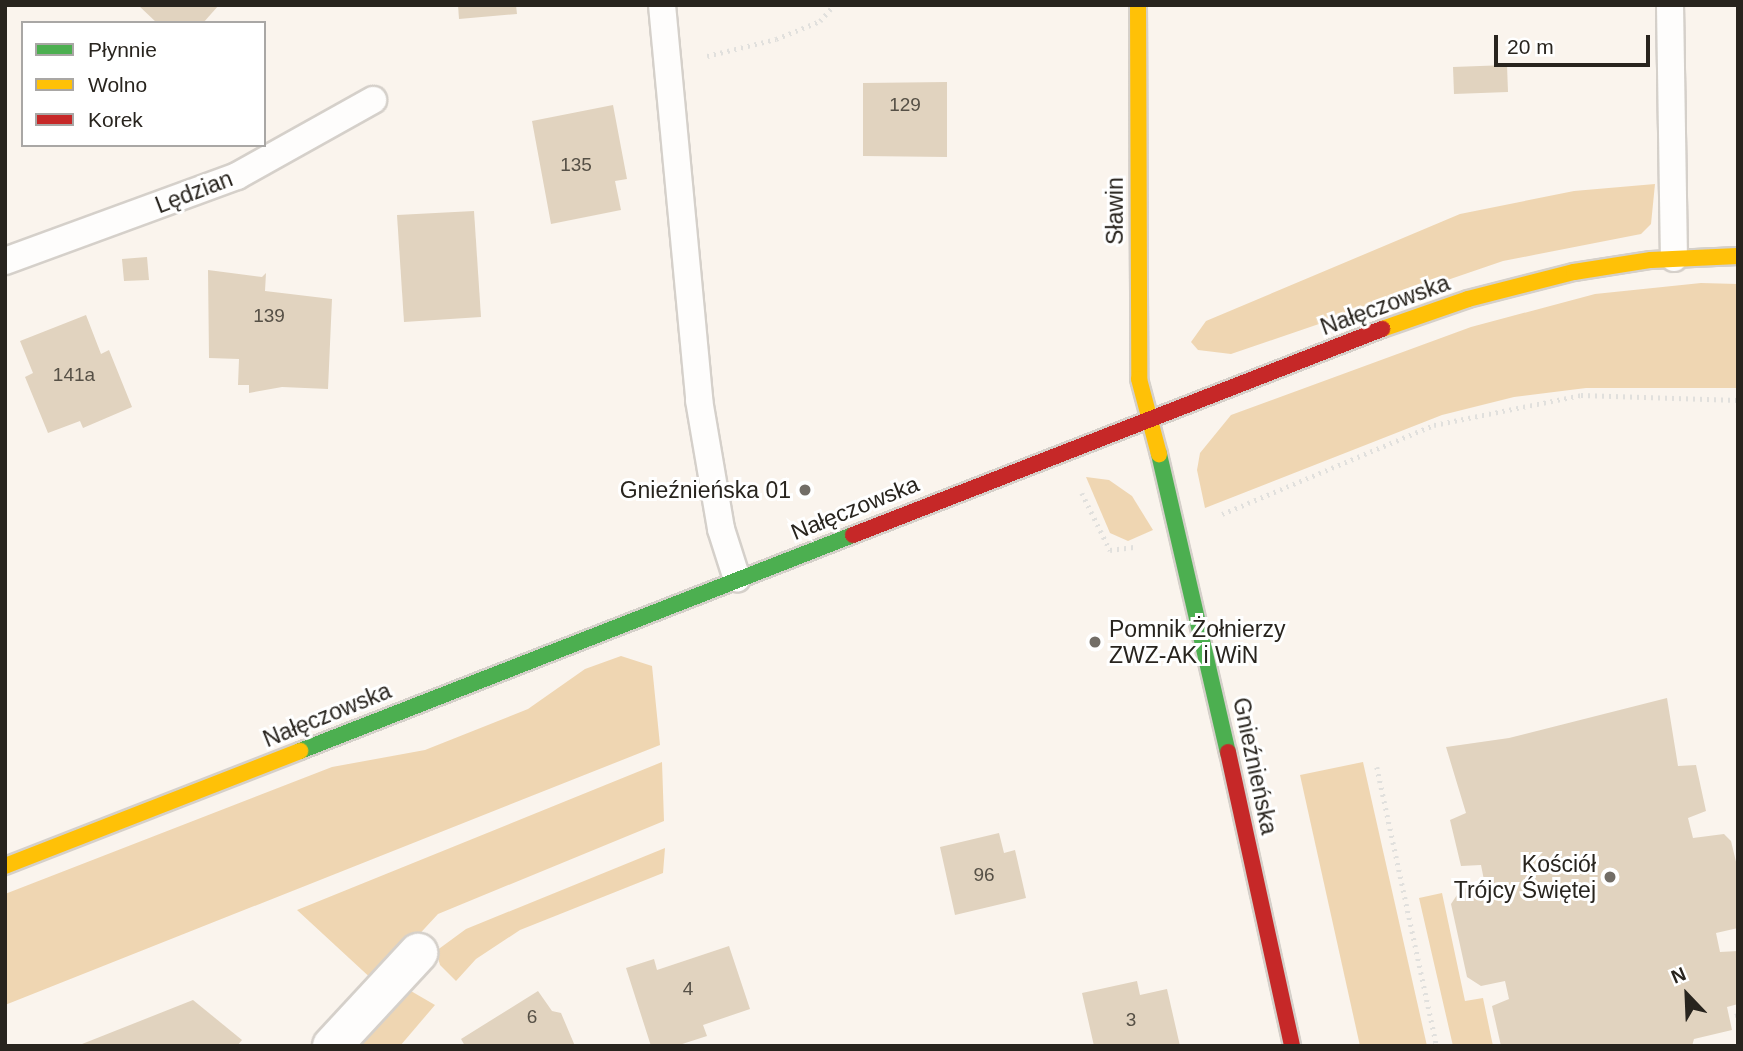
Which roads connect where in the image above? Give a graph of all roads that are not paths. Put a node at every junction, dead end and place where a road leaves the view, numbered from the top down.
1 (662, 5) edge
2 (1138, 5) edge
3 (1670, 5) edge
4 (373, 100) dead end
5 (1738, 256) edge
6 (1674, 258) junction
7 (5, 261) edge
8 (1149, 416) junction
9 (737, 579) junction
10 (5, 866) edge
11 (418, 953) dead end
12 (332, 1046) edge
13 (1292, 1046) edge

1 - 9 lane
2 - 8 main road, Sławin
3 - 6 lane
4 - 7 lane, Lędzian
5 - 6 main road, Nałęczowska
6 - 8 main road, Nałęczowska
8 - 9 main road, Nałęczowska
8 - 13 main road, Gnieźnieńska
9 - 10 main road, Nałęczowska
11 - 12 street

